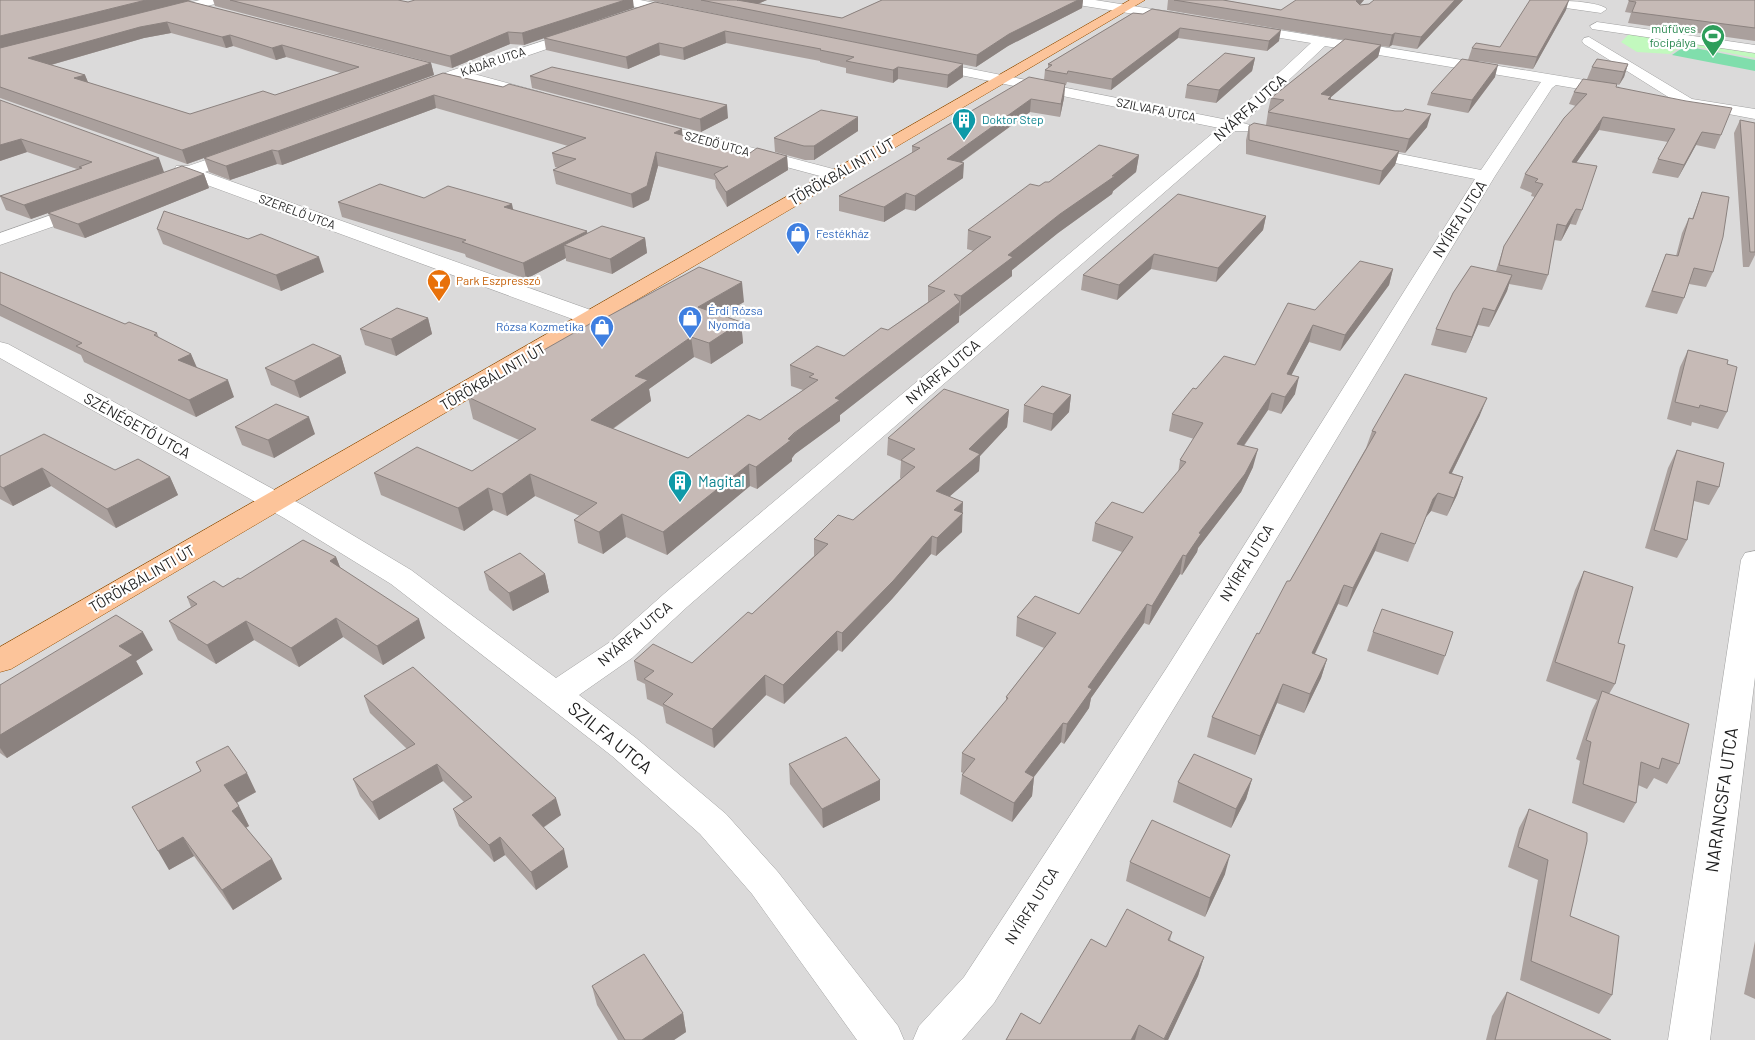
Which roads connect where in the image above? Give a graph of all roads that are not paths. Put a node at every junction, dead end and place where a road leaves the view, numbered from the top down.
1 (621, 0) edge
2 (676, 0) edge
3 (1072, 0) edge
4 (1538, 0) edge
5 (1132, 4) edge
6 (1602, 4) edge
7 (218, 7) edge
8 (656, 7) junction
9 (694, 15) edge
10 (629, 16) edge
11 (149, 17) edge
12 (1197, 20) edge
13 (1226, 25) edge
14 (1598, 26) junction
15 (592, 29) edge
16 (1323, 40) junction
17 (1589, 41) junction
18 (1755, 48) edge
19 (1574, 52) dead end
20 (913, 61) edge
21 (432, 68) edge
22 (457, 74) junction
23 (1003, 80) junction
24 (1552, 80) junction
25 (1629, 93) edge
26 (402, 94) edge
27 (1648, 96) edge
28 (553, 100) edge
29 (1686, 102) junction
30 (1755, 114) edge
31 (630, 120) edge
32 (1231, 126) junction
33 (1261, 132) edge
34 (253, 149) edge
35 (1349, 149) edge
36 (162, 163) dead end
37 (188, 172) junction
38 (835, 175) junction
39 (1486, 176) junction
40 (141, 189) edge
41 (104, 203) edge
42 (0, 239) edge
43 (594, 319) junction
44 (0, 350) edge
45 (275, 502) junction
46 (1755, 560) edge
47 (0, 661) edge
48 (556, 695) junction
49 (883, 1040) edge
50 (934, 1040) edge
51 (1689, 1040) edge

1 - 8 street
2 - 8 street
3 - 5 street
4 - 6 street
5 - 12 street
5 - 23 main road, TÖRÖKBÁLINTI ÚT
6 - 14 street
7 - 11 street
8 - 9 street
8 - 10 street
13 - 16 street
14 - 17 street
14 - 18 street
15 - 22 street, KÁDÁR UTCA
16 - 24 street
16 - 32 street, NYÁRFA UTCA
17 - 19 street
17 - 29 street
20 - 23 street, SZILVAFA UTCA
21 - 22 street
22 - 26 street, KÁDÁR UTCA
22 - 28 street
23 - 32 street, SZILVAFA UTCA
23 - 38 main road, TÖRÖKBÁLINTI ÚT
24 - 25 street
24 - 39 street, NYÍRFA UTCA
27 - 29 street
29 - 30 street
31 - 38 street, SZEDŐ UTCA
32 - 33 street, SZILVAFA UTCA
32 - 48 street, NYÁRFA UTCA
34 - 37 street
35 - 39 street
36 - 37 street, SZERELŐ UTCA
37 - 40 street
37 - 43 street, SZERELŐ UTCA
38 - 43 main road, TÖRÖKBÁLINTI ÚT
39 - 50 street, NYÍRFA UTCA
41 - 42 street
43 - 45 main road, TÖRÖKBÁLINTI ÚT
44 - 45 street, SZÉNÉGETŐ UTCA
45 - 47 main road, TÖRÖKBÁLINTI ÚT
45 - 48 street, SZILFA UTCA
46 - 51 street, NARANCSFA UTCA
48 - 49 street, SZILFA UTCA

